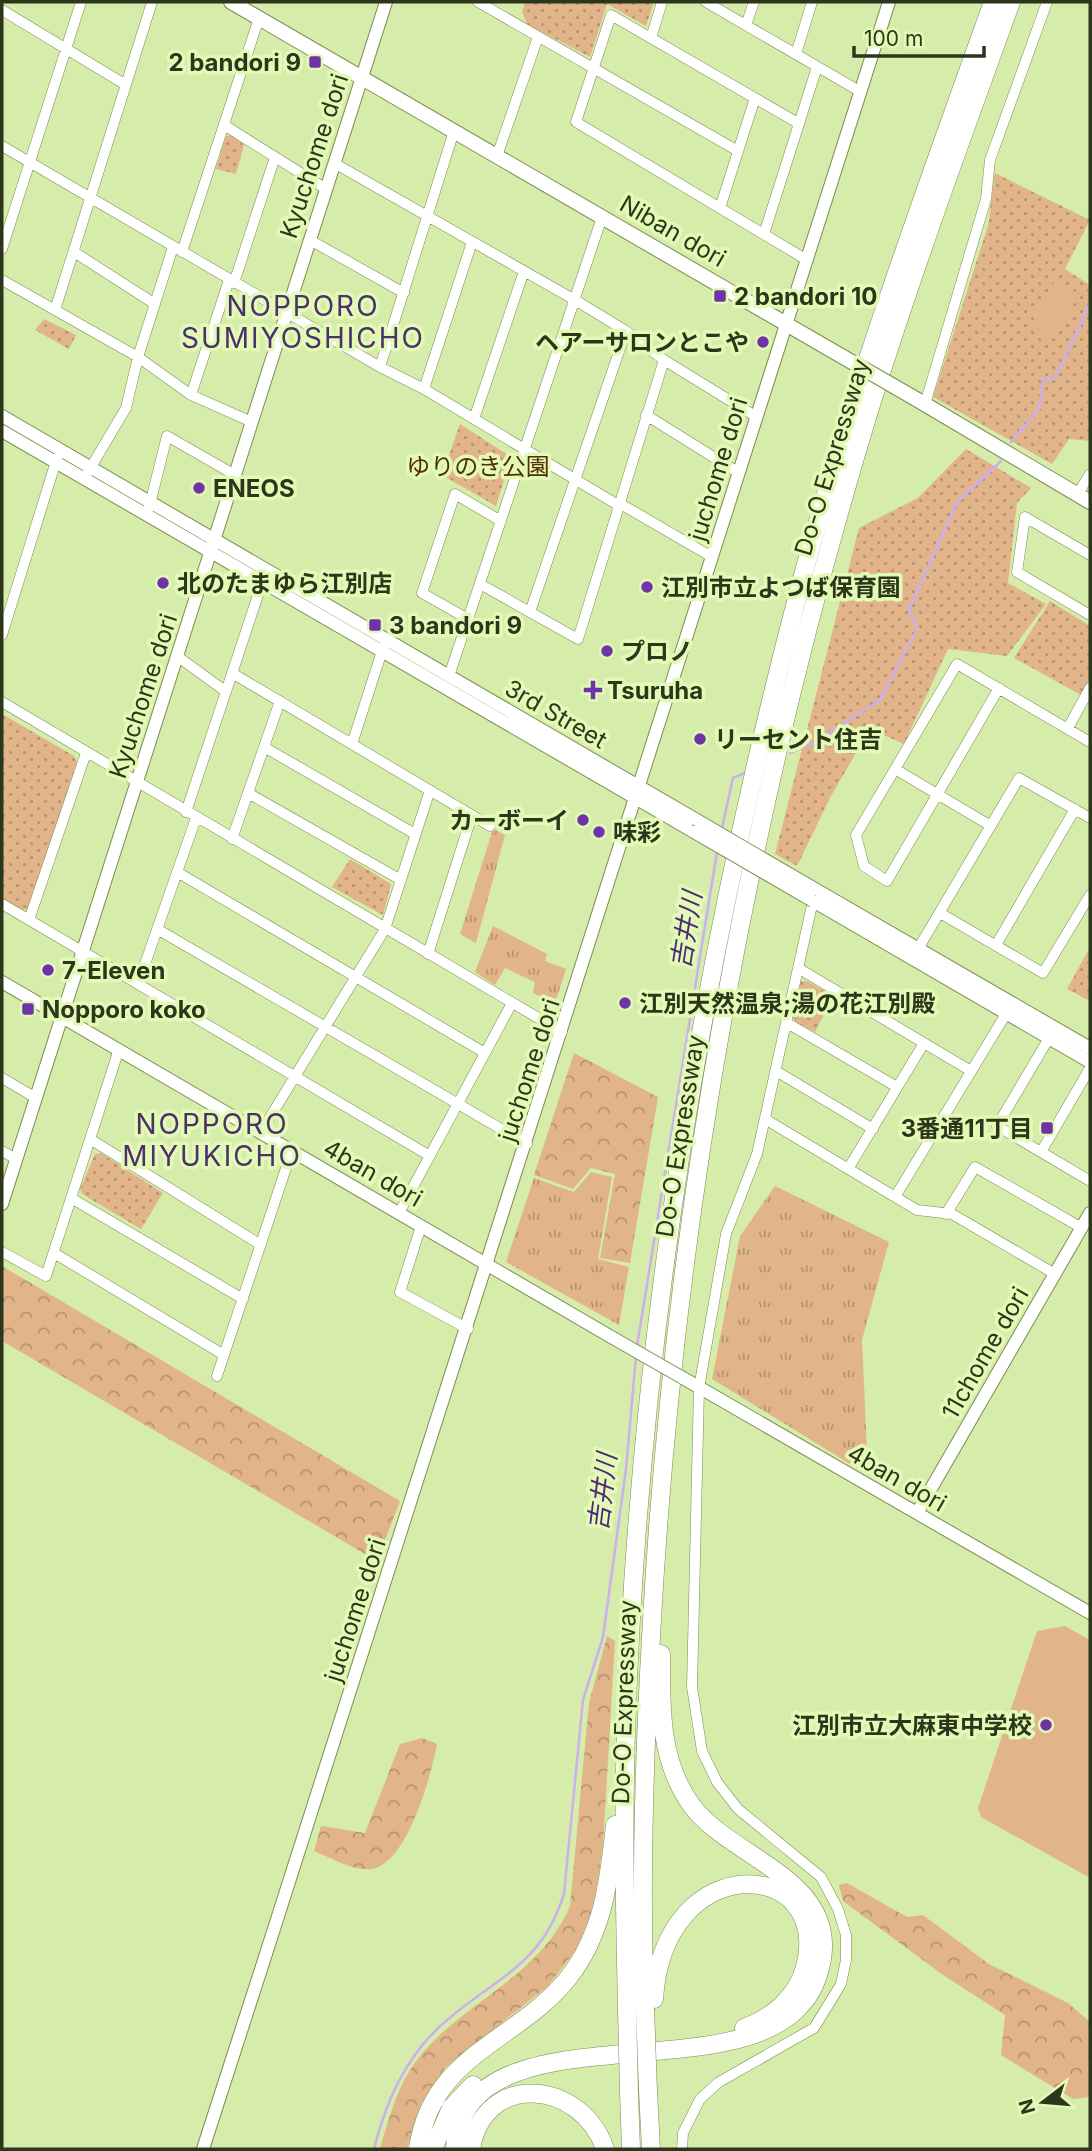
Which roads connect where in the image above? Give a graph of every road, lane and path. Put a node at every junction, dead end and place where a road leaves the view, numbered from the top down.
1 (81, 2) edge
2 (152, 2) edge
3 (386, 2) edge
4 (478, 2) edge
5 (662, 2) edge
6 (706, 2) edge
7 (754, 2) edge
8 (812, 2) edge
9 (889, 2) edge
10 (993, 2) edge
11 (1011, 2) edge
12 (1047, 2) edge
13 (238, 4) edge
14 (495, 6) edge
15 (2, 10) edge
16 (259, 18) junction
17 (746, 25) junction
18 (538, 37) junction
19 (651, 37) junction
20 (66, 47) junction
21 (796, 54) junction
22 (817, 66) junction
23 (593, 70) junction
24 (362, 77) junction
25 (126, 85) junction
26 (861, 92) junction
27 (755, 98) junction
28 (798, 123) junction
29 (224, 125) junction
30 (454, 131) junction
31 (2, 146) edge
32 (738, 151) junction
33 (497, 156) junction
34 (275, 157) junction
35 (29, 162) junction
36 (334, 163) junction
37 (326, 190) junction
38 (91, 198) junction
39 (720, 208) junction
40 (428, 217) junction
41 (602, 217) junction
42 (764, 234) junction
43 (310, 240) junction
44 (472, 242) junction
45 (2, 249) edge
46 (178, 250) junction
47 (74, 252) junction
48 (807, 260) junction
49 (524, 271) junction
50 (2, 279) edge
51 (231, 281) junction
52 (404, 293) junction
53 (575, 300) junction
54 (155, 304) junction
55 (55, 310) junction
56 (286, 314) junction
57 (787, 324) junction
58 (626, 331) junction
59 (138, 357) junction
60 (664, 360) junction
61 (380, 367) junction
62 (424, 389) junction
63 (191, 395) junction
64 (920, 402) junction
65 (646, 415) junction
66 (2, 416) edge
67 (755, 416) junction
68 (474, 419) junction
69 (252, 422) junction
70 (2, 431) edge
71 (526, 450) junction
72 (58, 456) junction
73 (739, 473) junction
74 (88, 474) junction
75 (1090, 474) edge
76 (235, 475) junction
77 (574, 478) junction
78 (1084, 498) edge
79 (618, 504) junction
80 (149, 509) junction
81 (502, 521) junction
82 (213, 546) junction
83 (1090, 555) edge
84 (712, 557) junction
85 (265, 576) junction
86 (480, 584) junction
87 (530, 612) junction
88 (1090, 615) edge
89 (468, 619) junction
90 (2, 635) edge
91 (384, 645) junction
92 (177, 656) junction
93 (232, 673) junction
94 (449, 676) junction
95 (999, 688) junction
96 (1090, 688) edge
97 (225, 691) junction
98 (280, 701) junction
99 (2, 702) edge
100 (1068, 729) junction
101 (1090, 742) edge
102 (352, 744) junction
103 (264, 747) junction
104 (86, 753) junction
105 (895, 769) junction
106 (137, 783) junction
107 (430, 790) junction
108 (638, 792) junction
109 (248, 793) junction
110 (937, 794) junction
111 (1075, 809) junction
112 (191, 815) junction
113 (472, 815) junction
114 (1090, 818) edge
115 (490, 826) dead end
116 (991, 826) junction
117 (415, 834) junction
118 (232, 839) junction
119 (177, 872) junction
120 (401, 880) junction
121 (814, 895) junction
122 (1090, 895) edge
123 (2, 904) edge
124 (940, 913) junction
125 (29, 920) junction
126 (157, 929) junction
127 (386, 929) junction
128 (996, 945) junction
129 (83, 951) junction
130 (428, 954) junction
131 (915, 954) junction
132 (798, 968) junction
133 (356, 978) junction
134 (2, 982) edge
135 (138, 984) junction
136 (512, 1003) junction
137 (1009, 1008) junction
138 (62, 1017) junction
139 (787, 1023) junction
140 (326, 1027) junction
141 (562, 1032) junction
142 (1049, 1038) junction
143 (924, 1043) junction
144 (1090, 1048) edge
145 (118, 1049) junction
146 (485, 1053) junction
147 (1090, 1062) edge
148 (1090, 1068) edge
149 (776, 1071) junction
150 (971, 1071) junction
151 (295, 1077) junction
152 (2, 1078) edge
153 (897, 1087) junction
154 (36, 1098) junction
155 (458, 1104) junction
156 (765, 1119) junction
157 (873, 1129) junction
158 (261, 1132) junction
159 (90, 1139) junction
160 (527, 1144) junction
161 (292, 1150) junction
162 (2, 1151) edge
163 (1041, 1152) junction
164 (430, 1156) junction
165 (16, 1159) junction
166 (848, 1169) junction
167 (1090, 1181) edge
168 (895, 1197) junction
169 (71, 1198) junction
170 (2, 1204) edge
171 (399, 1213) junction
172 (946, 1213) junction
173 (1090, 1213) edge
174 (421, 1226) junction
175 (1082, 1228) junction
176 (261, 1245) junction
177 (2, 1252) edge
178 (54, 1253) junction
179 (489, 1265) junction
180 (1055, 1274) junction
181 (243, 1299) junction
182 (468, 1329) junction
183 (224, 1355) junction
184 (217, 1376) dead end
185 (699, 1388) junction
186 (663, 1441) junction
187 (917, 1513) junction
188 (1090, 1613) edge
189 (626, 1728) junction
190 (642, 2009) junction
191 (203, 2149) edge
192 (418, 2149) edge
193 (433, 2149) edge
194 (455, 2149) edge
195 (471, 2149) edge
196 (605, 2149) edge
197 (631, 2149) edge
198 (651, 2149) edge
199 (682, 2149) edge

1 - 20 street
2 - 25 street
3 - 24 street, Kyuchome dori
4 - 14 street
5 - 19 street
6 - 17 street
7 - 17 street
8 - 21 street
9 - 26 street, juchome dori
10 - 189 highway, Do-O Expressway
11 - 186 highway, Do-O Expressway
12 - 64 street
13 - 16 main road, Niban dori
14 - 18 street
15 - 20 street
16 - 24 main road, Niban dori
16 - 29 street
17 - 21 street
18 - 23 street
18 - 33 street
19 - 23 street
19 - 27 street
20 - 25 street
20 - 35 street
21 - 22 street
22 - 26 street
22 - 28 street
23 - 32 street
23 - 39 street
24 - 30 main road, Niban dori
24 - 36 street, Kyuchome dori
25 - 38 street
26 - 48 street, juchome dori
27 - 28 street
27 - 32 street
28 - 42 street
29 - 34 street
29 - 46 street
30 - 33 main road, Niban dori
30 - 40 street
31 - 35 street
32 - 39 street
33 - 41 main road, Niban dori
34 - 37 street
34 - 51 street
35 - 38 street
35 - 45 street
36 - 37 street, Kyuchome dori
36 - 40 street
37 - 43 street, Kyuchome dori
38 - 46 street
38 - 47 street
39 - 42 street
40 - 44 street
40 - 52 street
41 - 53 street
41 - 57 main road, Niban dori
42 - 48 street
43 - 52 street
43 - 56 street, Kyuchome dori
44 - 49 street
44 - 62 street
46 - 51 street
46 - 54 street
47 - 54 street
47 - 55 street
48 - 57 street, juchome dori
49 - 53 street
49 - 68 street
50 - 55 street
51 - 56 street
51 - 63 street
52 - 61 street
53 - 58 street
53 - 71 street
54 - 59 street
55 - 59 street
56 - 61 street
56 - 69 street, Kyuchome dori
57 - 64 main road, Niban dori, bridge
57 - 67 street, juchome dori
58 - 60 street
58 - 77 street
59 - 63 street
59 - 74 street
60 - 65 street
60 - 67 street
61 - 62 street
62 - 68 street
63 - 69 street
64 - 78 main road, Niban dori
65 - 73 street
65 - 79 street
66 - 72 street, 3rd Street
67 - 73 street, juchome dori
68 - 71 street
69 - 76 street, Kyuchome dori
70 - 72 street, 3rd Street
71 - 77 street
71 - 81 street
72 - 74 street, 3rd Street
72 - 90 street
73 - 84 street, juchome dori
74 - 80 street, 3rd Street
75 - 78 street
76 - 80 street
76 - 82 street, Kyuchome dori
77 - 79 street
77 - 87 street
79 - 84 street
79 - 87 street
80 - 82 street, 3rd Street
81 - 86 street
81 - 89 street
82 - 85 street, 3rd Street
82 - 92 street, Kyuchome dori
83 - 88 street
84 - 108 street, juchome dori
85 - 91 street, 3rd Street
85 - 93 street
86 - 87 street
86 - 89 street
89 - 94 street
91 - 94 street, 3rd Street
91 - 102 street
91 - 108 street, 3rd Street
92 - 97 street
92 - 106 street, Kyuchome dori
93 - 97 street
93 - 98 street
94 - 108 street, 3rd Street
95 - 100 street
95 - 105 street
95 - 110 street
96 - 100 street
97 - 112 street
98 - 102 street
98 - 103 street
99 - 104 street
100 - 101 street
102 - 107 street
103 - 109 street
103 - 117 street
104 - 106 street
104 - 125 street
105 - 110 street
105 - 110 street
106 - 112 street
106 - 129 street, Kyuchome dori
107 - 113 street
107 - 117 street
108 - 121 street, 3rd Street, bridge
108 - 141 street, juchome dori
109 - 118 street
109 - 120 street
110 - 116 street
111 - 114 street
111 - 116 street
111 - 128 street
112 - 118 street
112 - 119 street
113 - 115 street
113 - 130 street
116 - 124 street
117 - 120 street
118 - 127 street
119 - 126 street
119 - 133 street
120 - 127 street
121 - 131 street, 3rd Street
121 - 132 street
122 - 128 street
123 - 125 street
124 - 128 street
124 - 131 street
125 - 129 street
126 - 135 street
126 - 140 street
127 - 130 street
127 - 133 street
129 - 135 street
129 - 138 street, Kyuchome dori
130 - 136 street
131 - 137 street, 3rd Street
132 - 139 street
132 - 143 street
133 - 140 street
133 - 146 street
134 - 138 street, 4ban dori
135 - 151 street
136 - 141 street
136 - 146 street
137 - 142 street, 3rd Street
137 - 144 street, 3rd Street
137 - 150 street
138 - 145 street, 4ban dori
138 - 154 street, Kyuchome dori
139 - 149 street
139 - 153 street
140 - 151 street
140 - 155 street
141 - 160 street, juchome dori
142 - 147 street, 3rd Street
142 - 163 street
143 - 150 street
143 - 153 street
145 - 158 street, 4ban dori
145 - 159 street
146 - 155 street
148 - 163 street
149 - 156 street
149 - 157 street
150 - 168 street
151 - 158 street
151 - 164 street
152 - 154 street
153 - 157 street
154 - 165 street, Kyuchome dori
155 - 160 street
155 - 164 street
156 - 166 street
156 - 185 street
157 - 166 street
158 - 161 street, 4ban dori
159 - 169 street
159 - 176 street
160 - 179 street, juchome dori
161 - 171 street, 4ban dori
161 - 176 street
162 - 165 street
163 - 167 street
164 - 171 street
165 - 170 street, Kyuchome dori
166 - 168 street
168 - 172 street
169 - 178 street
169 - 181 street
171 - 174 street, 4ban dori
172 - 175 street
172 - 180 street
173 - 175 street, 11chome dori
174 - 179 street, 4ban dori
174 - 182 street
175 - 180 street, 11chome dori
176 - 181 street
177 - 178 street
178 - 183 street
179 - 182 street, juchome dori
179 - 185 street, 4ban dori, bridge
180 - 187 street, 11chome dori
181 - 183 street
182 - 191 street, juchome dori
183 - 184 street
185 - 187 street, 4ban dori
185 - 199 street
186 - 190 highway, Do-O Expressway
186 - 194 highway
187 - 188 street, 4ban dori
189 - 190 highway, Do-O Expressway
189 - 192 highway
190 - 193 highway
190 - 197 highway, Do-O Expressway, bridge
190 - 198 highway, bridge
195 - 196 highway

